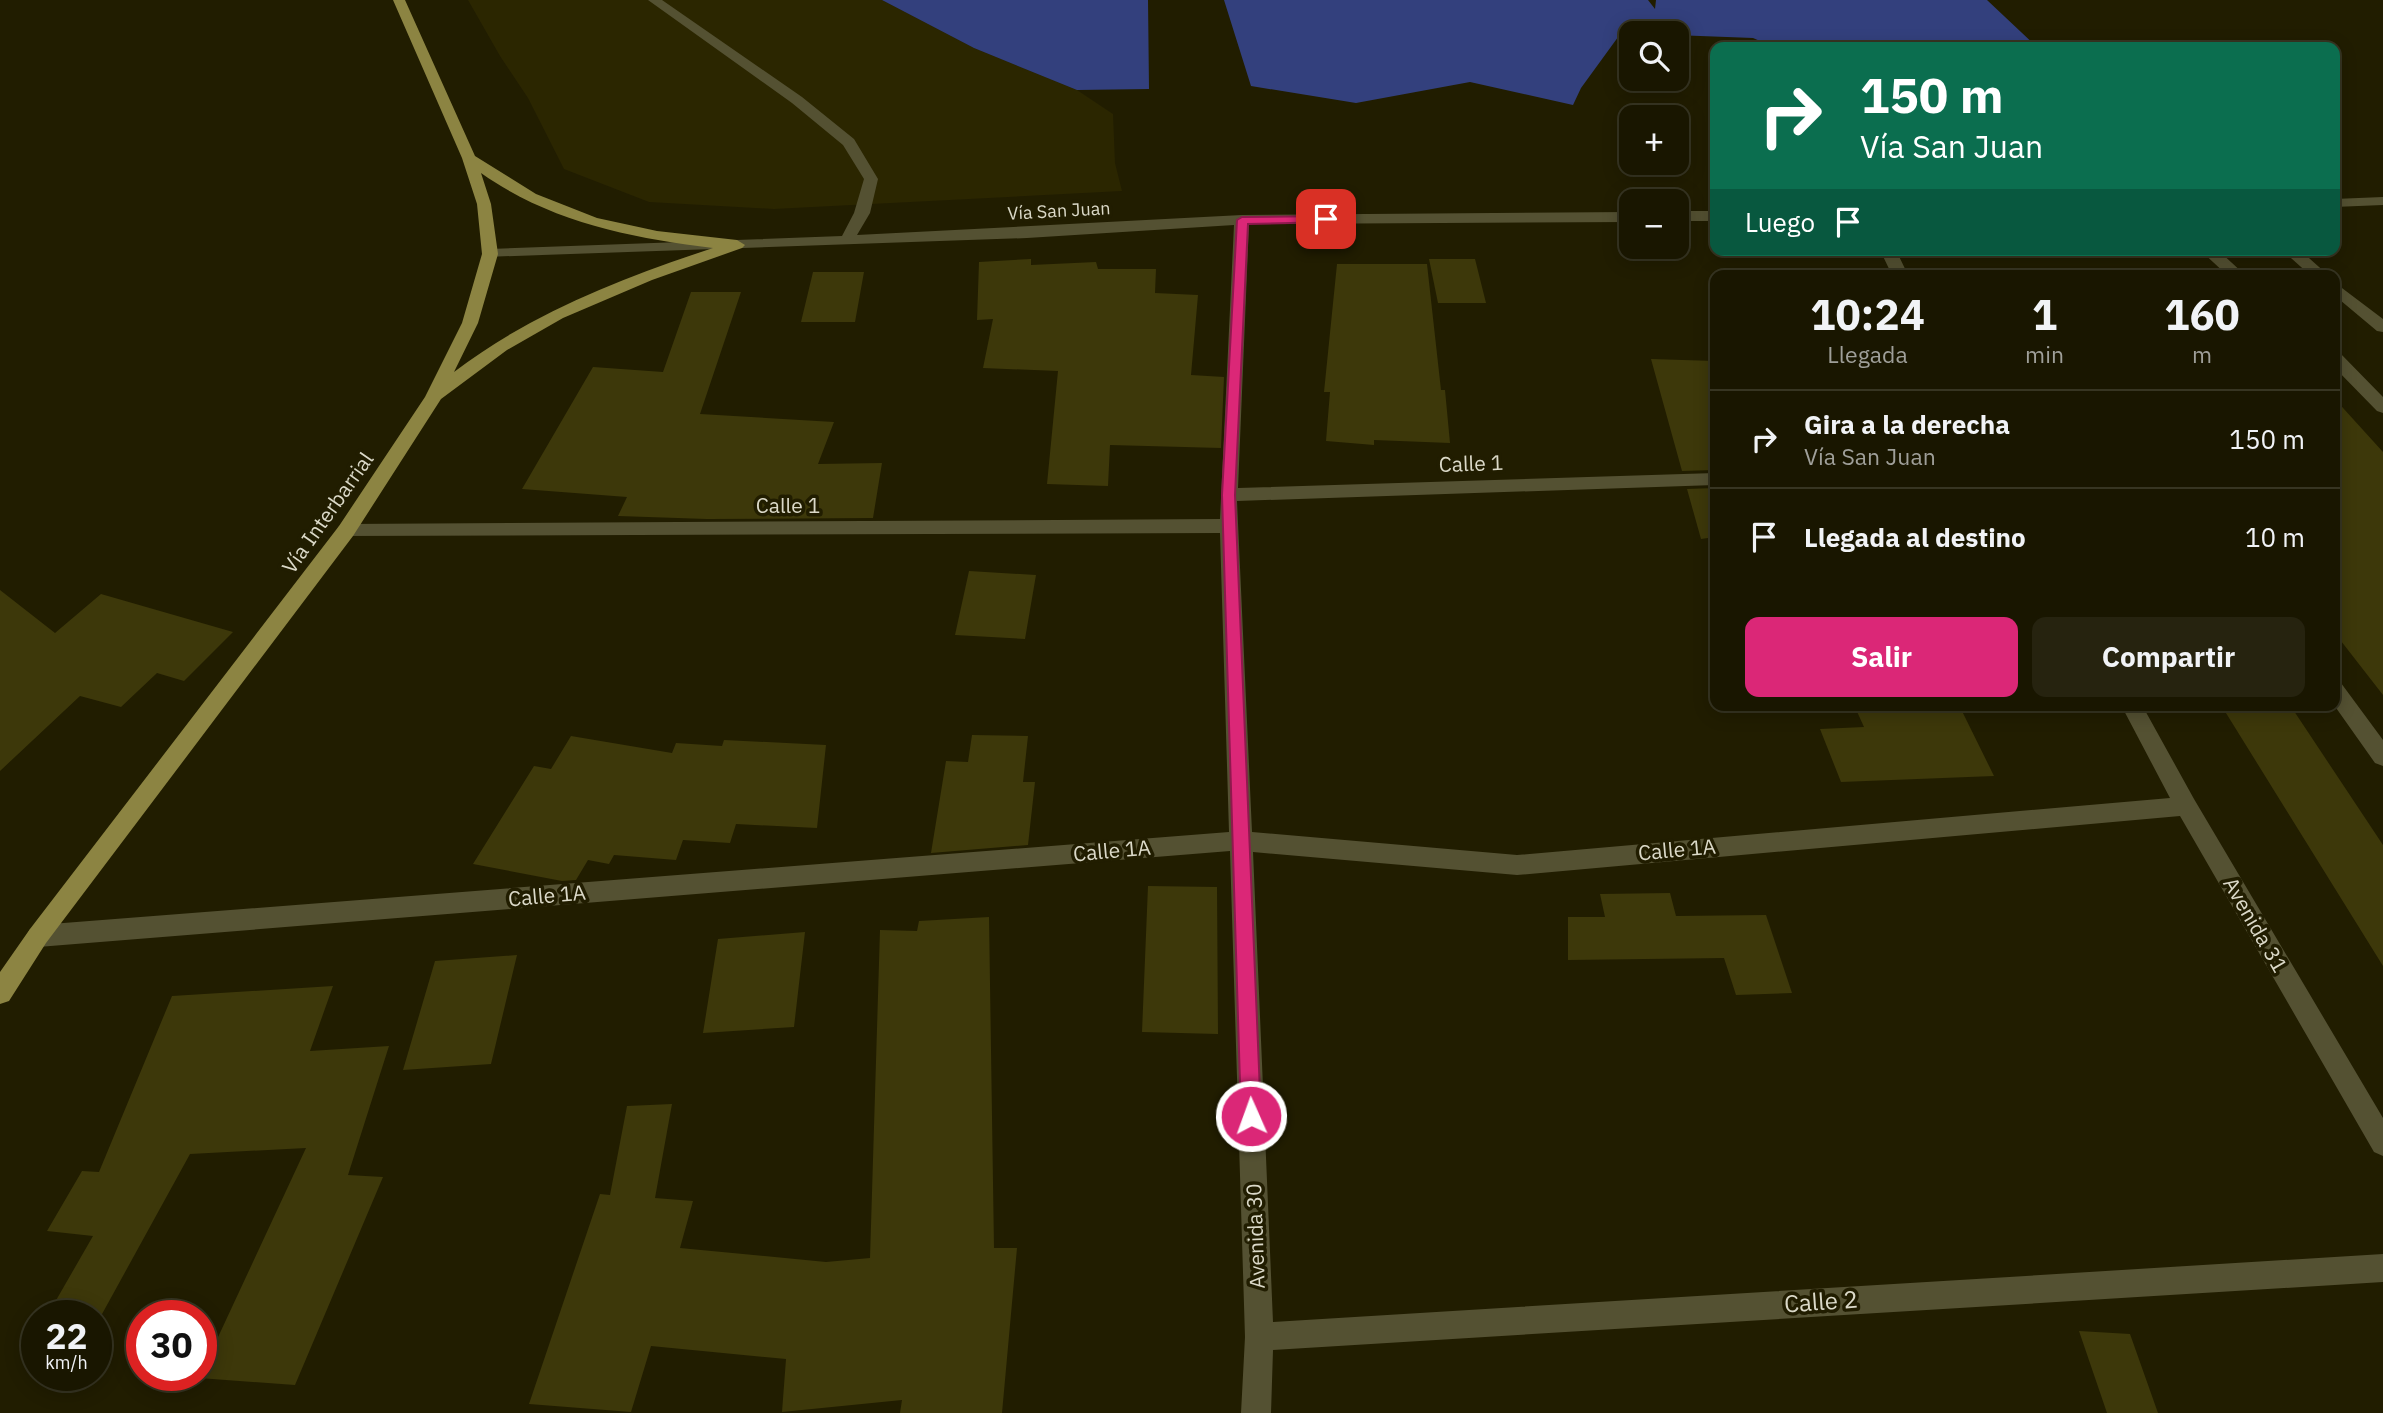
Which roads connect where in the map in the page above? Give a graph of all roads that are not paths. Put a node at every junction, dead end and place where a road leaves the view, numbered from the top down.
1 (399, 0) edge
2 (654, 0) edge
3 (469, 158) junction
4 (2383, 201) edge
5 (2340, 202) edge
6 (1689, 216) edge
7 (1710, 216) edge
8 (1619, 217) edge
9 (1242, 220) junction
10 (848, 239) junction
11 (737, 246) junction
12 (489, 254) junction
13 (2215, 256) edge
14 (2297, 256) edge
15 (2231, 270) edge
16 (2314, 270) edge
17 (2340, 292) edge
18 (2383, 327) edge
19 (2340, 363) edge
20 (433, 397) junction
21 (2383, 407) edge
22 (1710, 479) edge
23 (1228, 495) junction
24 (1230, 526) junction
25 (346, 531) junction
26 (2340, 697) edge
27 (2134, 711) edge
28 (2383, 758) edge
29 (2186, 806) junction
30 (1241, 841) junction
31 (38, 936) junction
32 (0, 993) edge
33 (2383, 1143) edge
34 (2383, 1268) edge
35 (1259, 1337) junction
36 (1256, 1413) edge

1 - 3 main road, Vía Interbarrial
2 - 10 street
3 - 11 main road
3 - 12 main road, Vía Interbarrial
4 - 5 street
6 - 7 street
8 - 9 street, Vía San Juan
9 - 10 street, Vía San Juan
9 - 23 street, Avenida 30
10 - 11 street, Vía San Juan
11 - 12 street, Vía San Juan
11 - 20 main road
12 - 20 main road, Vía Interbarrial
13 - 15 street
14 - 16 street
17 - 18 street
19 - 21 street
20 - 25 main road, Vía Interbarrial
22 - 23 street, Calle 1
23 - 24 street, Avenida 30
24 - 25 street, Calle 1
24 - 30 street, Avenida 30
25 - 31 main road, Vía Interbarrial
26 - 28 street
27 - 29 street, Avenida 31
29 - 30 street, Calle 1A
29 - 33 street, Avenida 31
30 - 31 street, Calle 1A
30 - 35 street, Avenida 30
31 - 32 main road, Vía Interbarrial
34 - 35 street, Calle 2
35 - 36 street, Avenida 30

